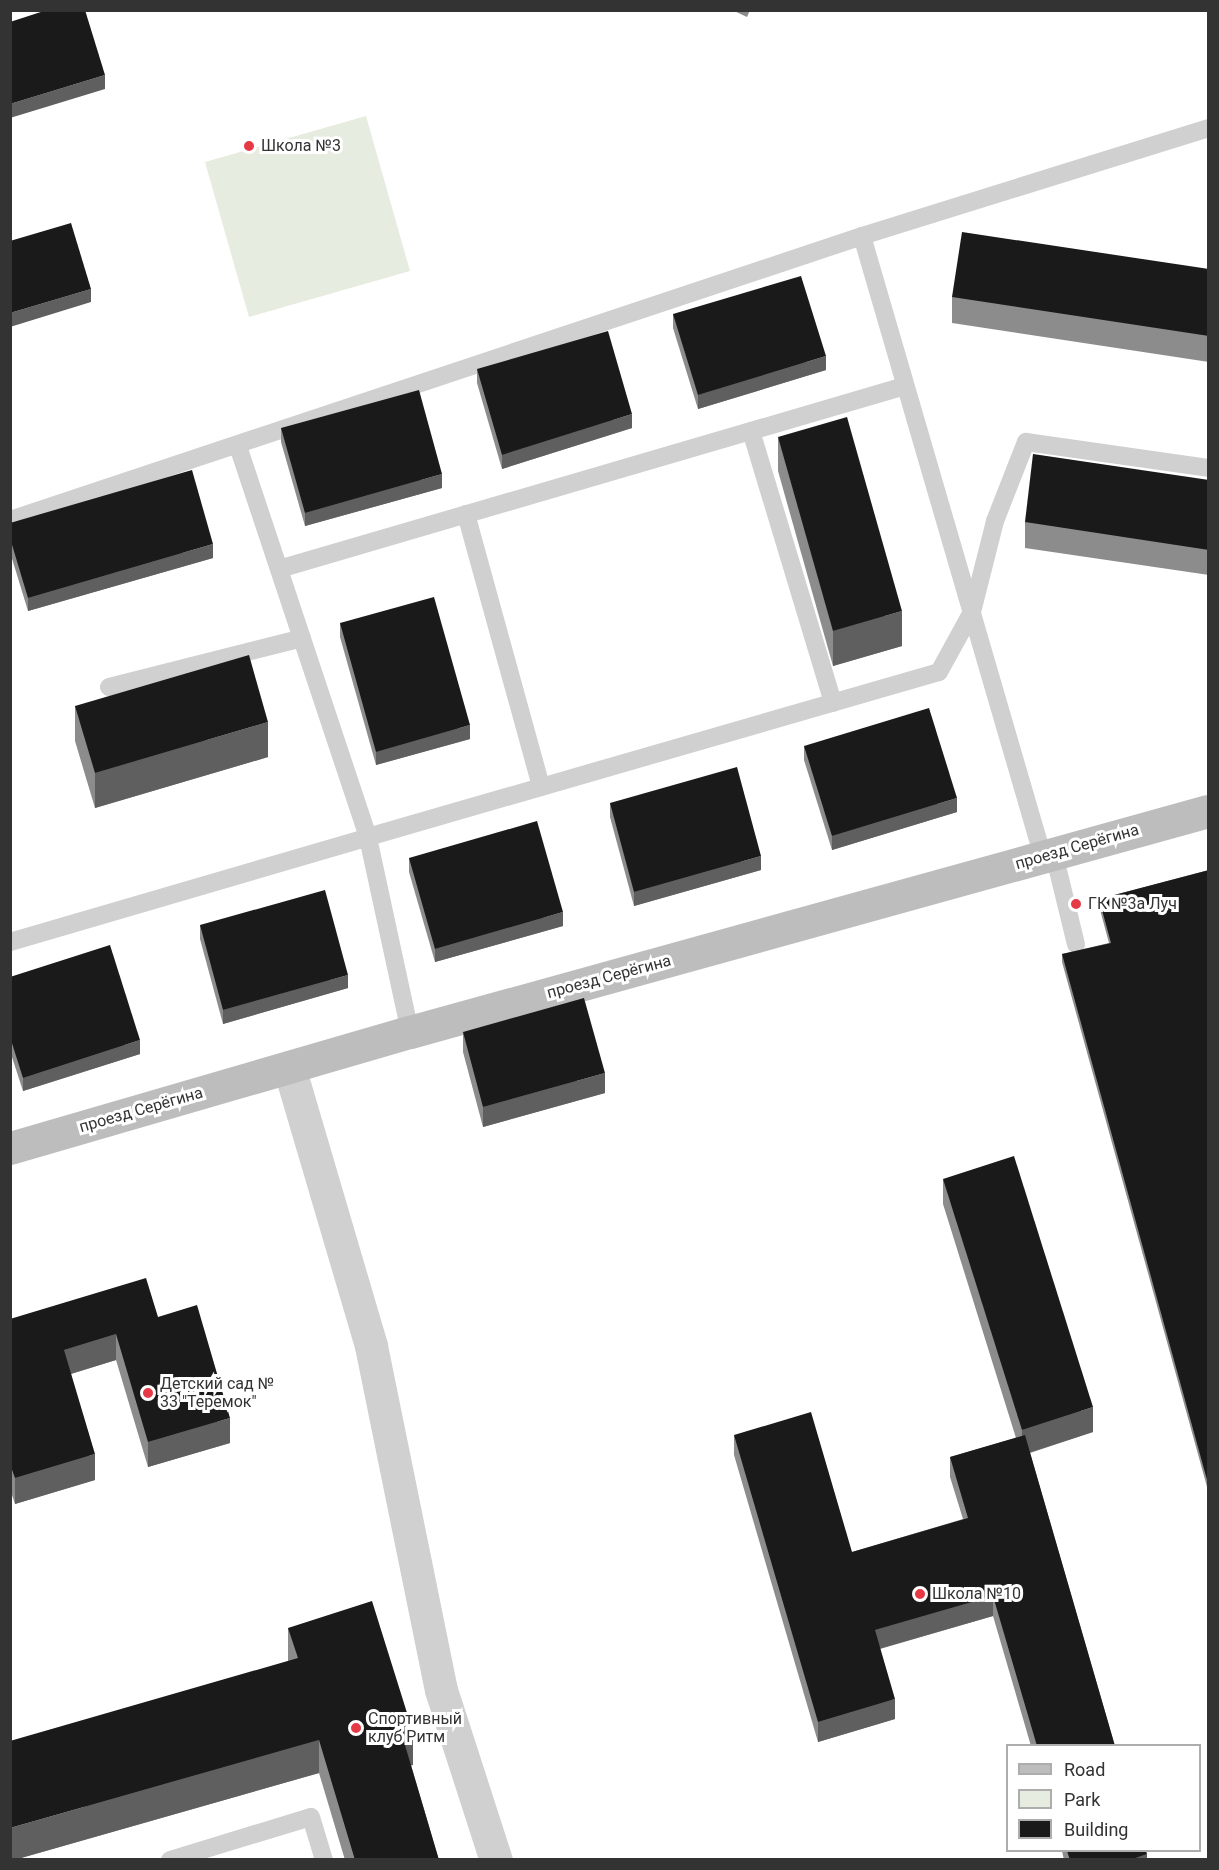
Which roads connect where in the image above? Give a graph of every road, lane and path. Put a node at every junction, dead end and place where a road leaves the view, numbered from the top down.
1 (1209, 128) edge
2 (862, 236) junction
3 (905, 386) junction
4 (751, 431) junction
5 (238, 447) junction
6 (1209, 468) edge
7 (466, 514) junction
8 (10, 520) edge
9 (279, 569) junction
10 (972, 612) junction
11 (302, 638) junction
12 (109, 687) dead end
13 (833, 703) junction
14 (541, 787) junction
15 (1209, 811) edge
16 (368, 837) junction
17 (1048, 856) junction
18 (10, 942) edge
19 (1076, 944) dead end
20 (410, 1032) junction
21 (289, 1067) junction
22 (10, 1148) edge
23 (170, 1860) edge
24 (324, 1860) edge
25 (496, 1860) edge

1 - 2 lane
2 - 3 lane
2 - 5 lane
3 - 4 lane
3 - 10 lane
4 - 7 lane
4 - 13 lane
5 - 8 lane
5 - 9 lane
6 - 10 lane
7 - 9 lane
7 - 14 lane
9 - 11 lane
10 - 13 lane
10 - 17 lane
11 - 12 lane
11 - 16 lane
13 - 14 lane
14 - 16 lane
15 - 17 street, проезд Серёгина
16 - 18 lane
16 - 20 lane
17 - 19 lane
17 - 20 street, проезд Серёгина
20 - 21 street, проезд Серёгина
21 - 22 street, проезд Серёгина
21 - 25 street
23 - 24 lane

